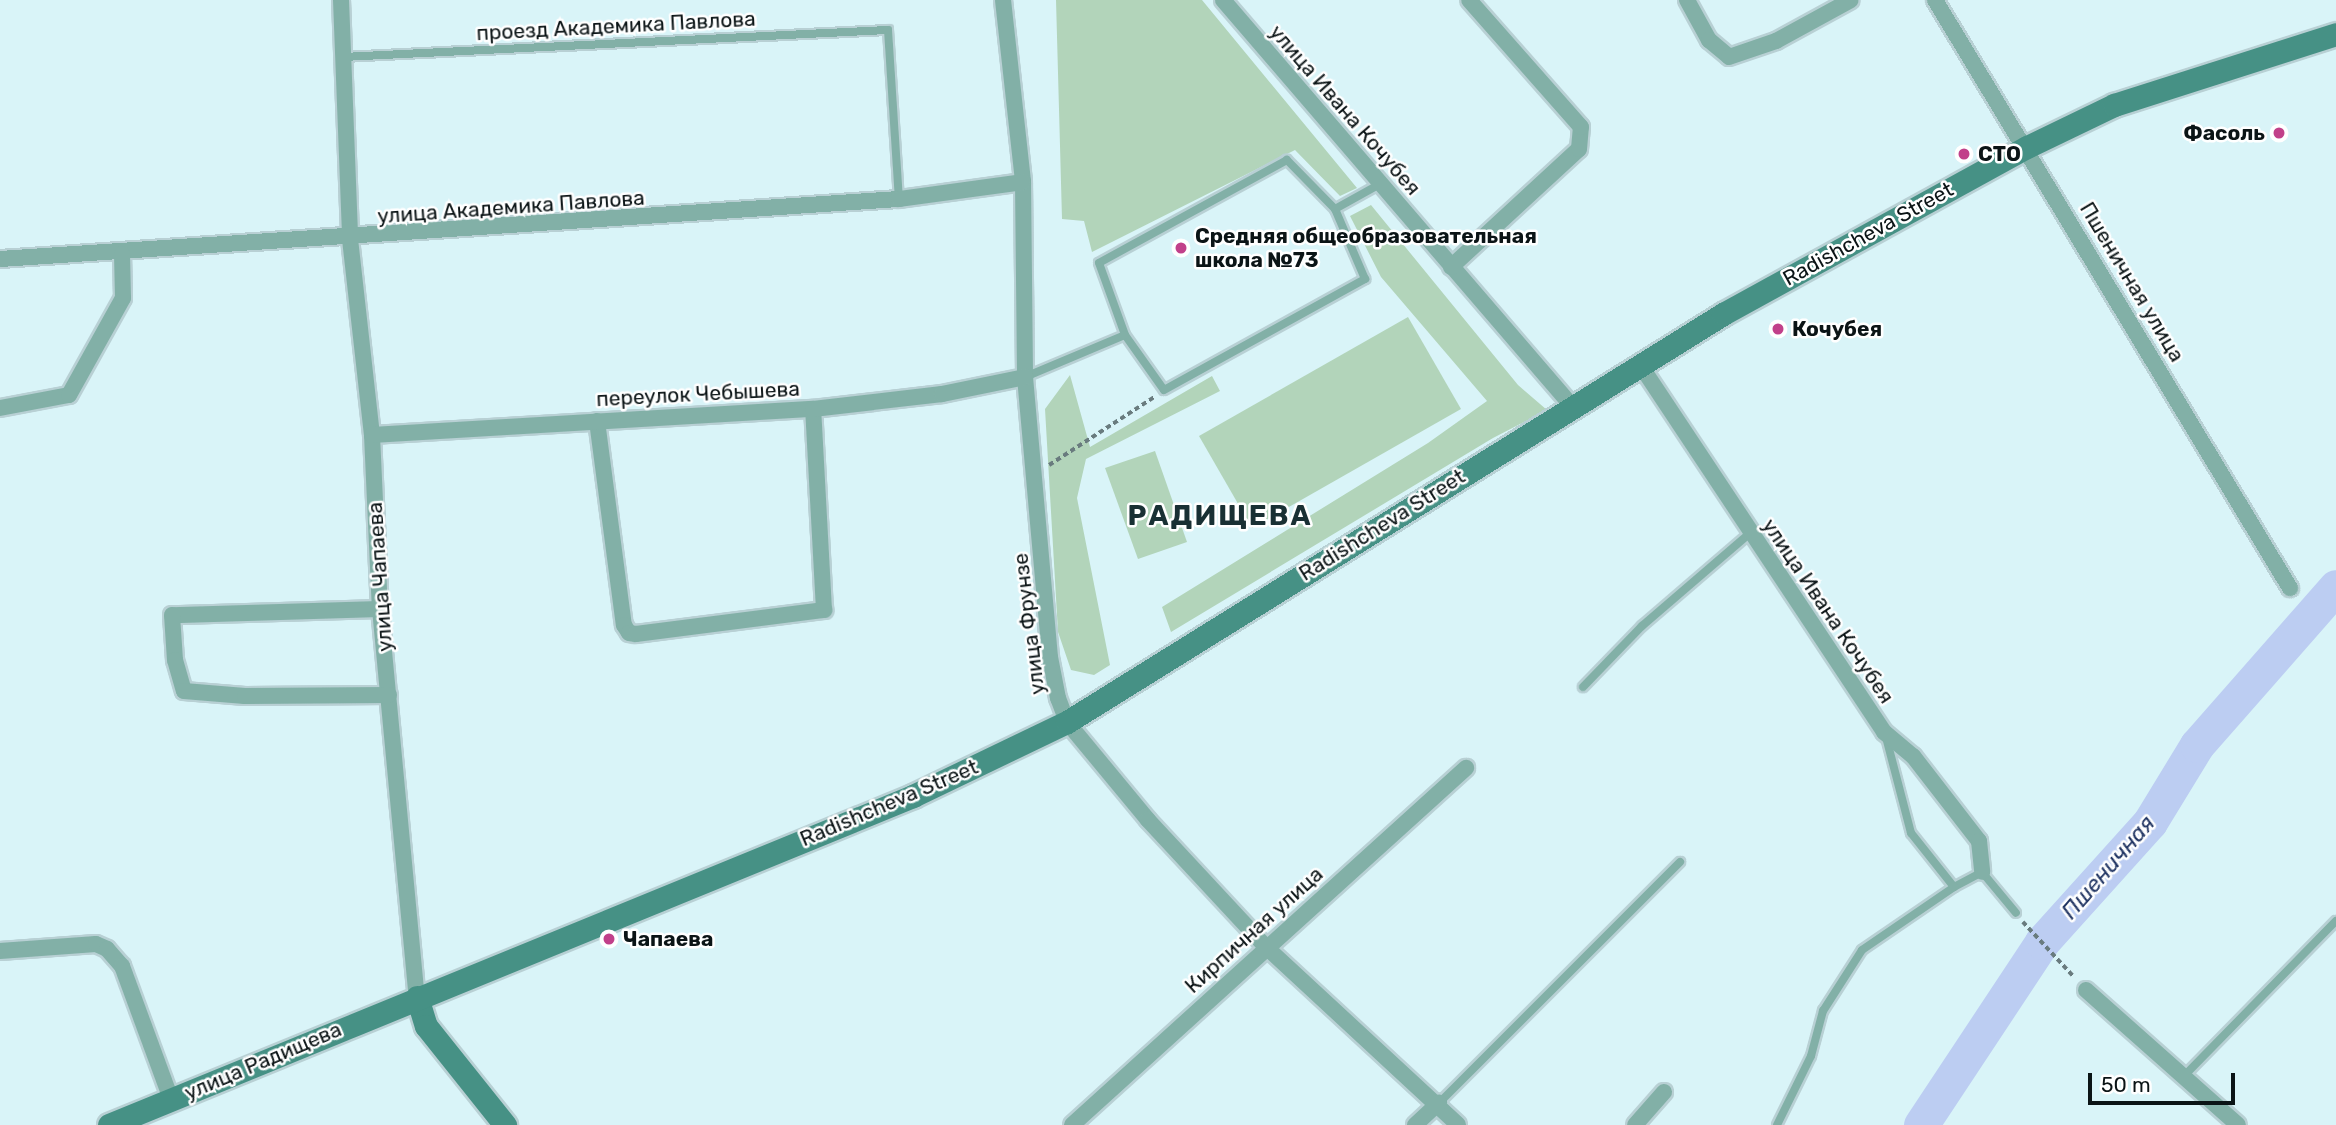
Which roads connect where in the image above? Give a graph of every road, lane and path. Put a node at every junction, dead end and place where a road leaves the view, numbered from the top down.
1 (341, 0) edge
2 (1003, 0) edge
3 (1223, 0) edge
4 (1469, 0) edge
5 (1686, 0) edge
6 (1851, 0) edge
7 (1935, 0) edge
8 (2336, 34) edge
9 (343, 57) junction
10 (2027, 147) junction
11 (1023, 182) junction
12 (1382, 183) junction
13 (899, 199) junction
14 (1335, 209) junction
15 (351, 239) junction
16 (122, 254) junction
17 (0, 259) edge
18 (1451, 267) junction
19 (1125, 334) junction
20 (1641, 366) junction
21 (1025, 377) junction
22 (1164, 390) junction
23 (1572, 406) junction
24 (0, 408) edge
25 (813, 409) junction
26 (597, 421) junction
27 (372, 435) junction
28 (1035, 474) junction
29 (1750, 533) junction
30 (2290, 588) dead end
31 (380, 609) junction
32 (1583, 687) dead end
33 (389, 695) junction
34 (1068, 722) junction
35 (1884, 732) junction
36 (1466, 768) dead end
37 (1680, 862) dead end
38 (1982, 872) junction
39 (1954, 887) junction
40 (2016, 913) joint
41 (2336, 921) edge
42 (1265, 946) junction
43 (0, 951) edge
44 (2086, 990) joint
45 (417, 997) junction
46 (2184, 1076) junction
47 (1664, 1092) dead end
48 (171, 1099) junction
49 (1439, 1102) junction
50 (496, 1122) edge
51 (109, 1125) edge
52 (1072, 1125) edge
53 (1415, 1125) edge
54 (1458, 1125) edge
55 (1635, 1125) edge
56 (1777, 1125) edge
57 (2238, 1125) edge

1 - 9 street, улица Чапаева
2 - 11 street, улица Фрунзе
3 - 12 street, улица Ивана Кочубея
4 - 18 street
5 - 6 street
7 - 10 street, Пшеничная улица
8 - 10 main road, Radishcheva Street
9 - 13 lane, проезд Академика Павлова
9 - 15 street, улица Чапаева
10 - 20 main road, Radishcheva Street
10 - 30 street, Пшеничная улица
11 - 13 street, улица Академика Павлова
11 - 21 street, улица Фрунзе
12 - 14 lane
12 - 18 street, улица Ивана Кочубея
13 - 15 street, улица Академика Павлова
14 - 19 lane
14 - 22 lane
15 - 16 street, улица Академика Павлова
15 - 27 street, улица Чапаева
16 - 17 street, улица Академика Павлова
16 - 24 street
18 - 23 street, улица Ивана Кочубея
19 - 21 lane
19 - 22 lane
20 - 23 main road, Radishcheva Street
20 - 29 street, улица Ивана Кочубея
21 - 25 street, переулок Чебышева
21 - 28 street, улица Фрунзе
22 - 28 path
23 - 34 main road, Radishcheva Street
25 - 26 street, переулок Чебышева
25 - 26 street
26 - 27 street, переулок Чебышева
27 - 31 street, улица Чапаева
28 - 34 street, улица Фрунзе
29 - 32 lane
29 - 35 street, улица Ивана Кочубея
31 - 33 street, улица Чапаева
31 - 33 street
33 - 45 street, улица Чапаева
34 - 42 street, улица Фрунзе
34 - 45 main road, Radishcheva Street
35 - 38 street, улица Ивана Кочубея
35 - 39 lane
36 - 42 street, Кирпичная улица
37 - 49 lane
38 - 39 lane
38 - 40 lane
39 - 56 lane
40 - 44 path
41 - 46 lane
42 - 49 street, улица Фрунзе
42 - 52 street, Кирпичная улица
43 - 48 street
44 - 46 street
45 - 48 main road, улица Радищева
45 - 50 main road, улица Чапаева
46 - 57 street
47 - 55 street
48 - 51 main road, улица Радищева
49 - 53 street
49 - 54 street, улица Фрунзе

